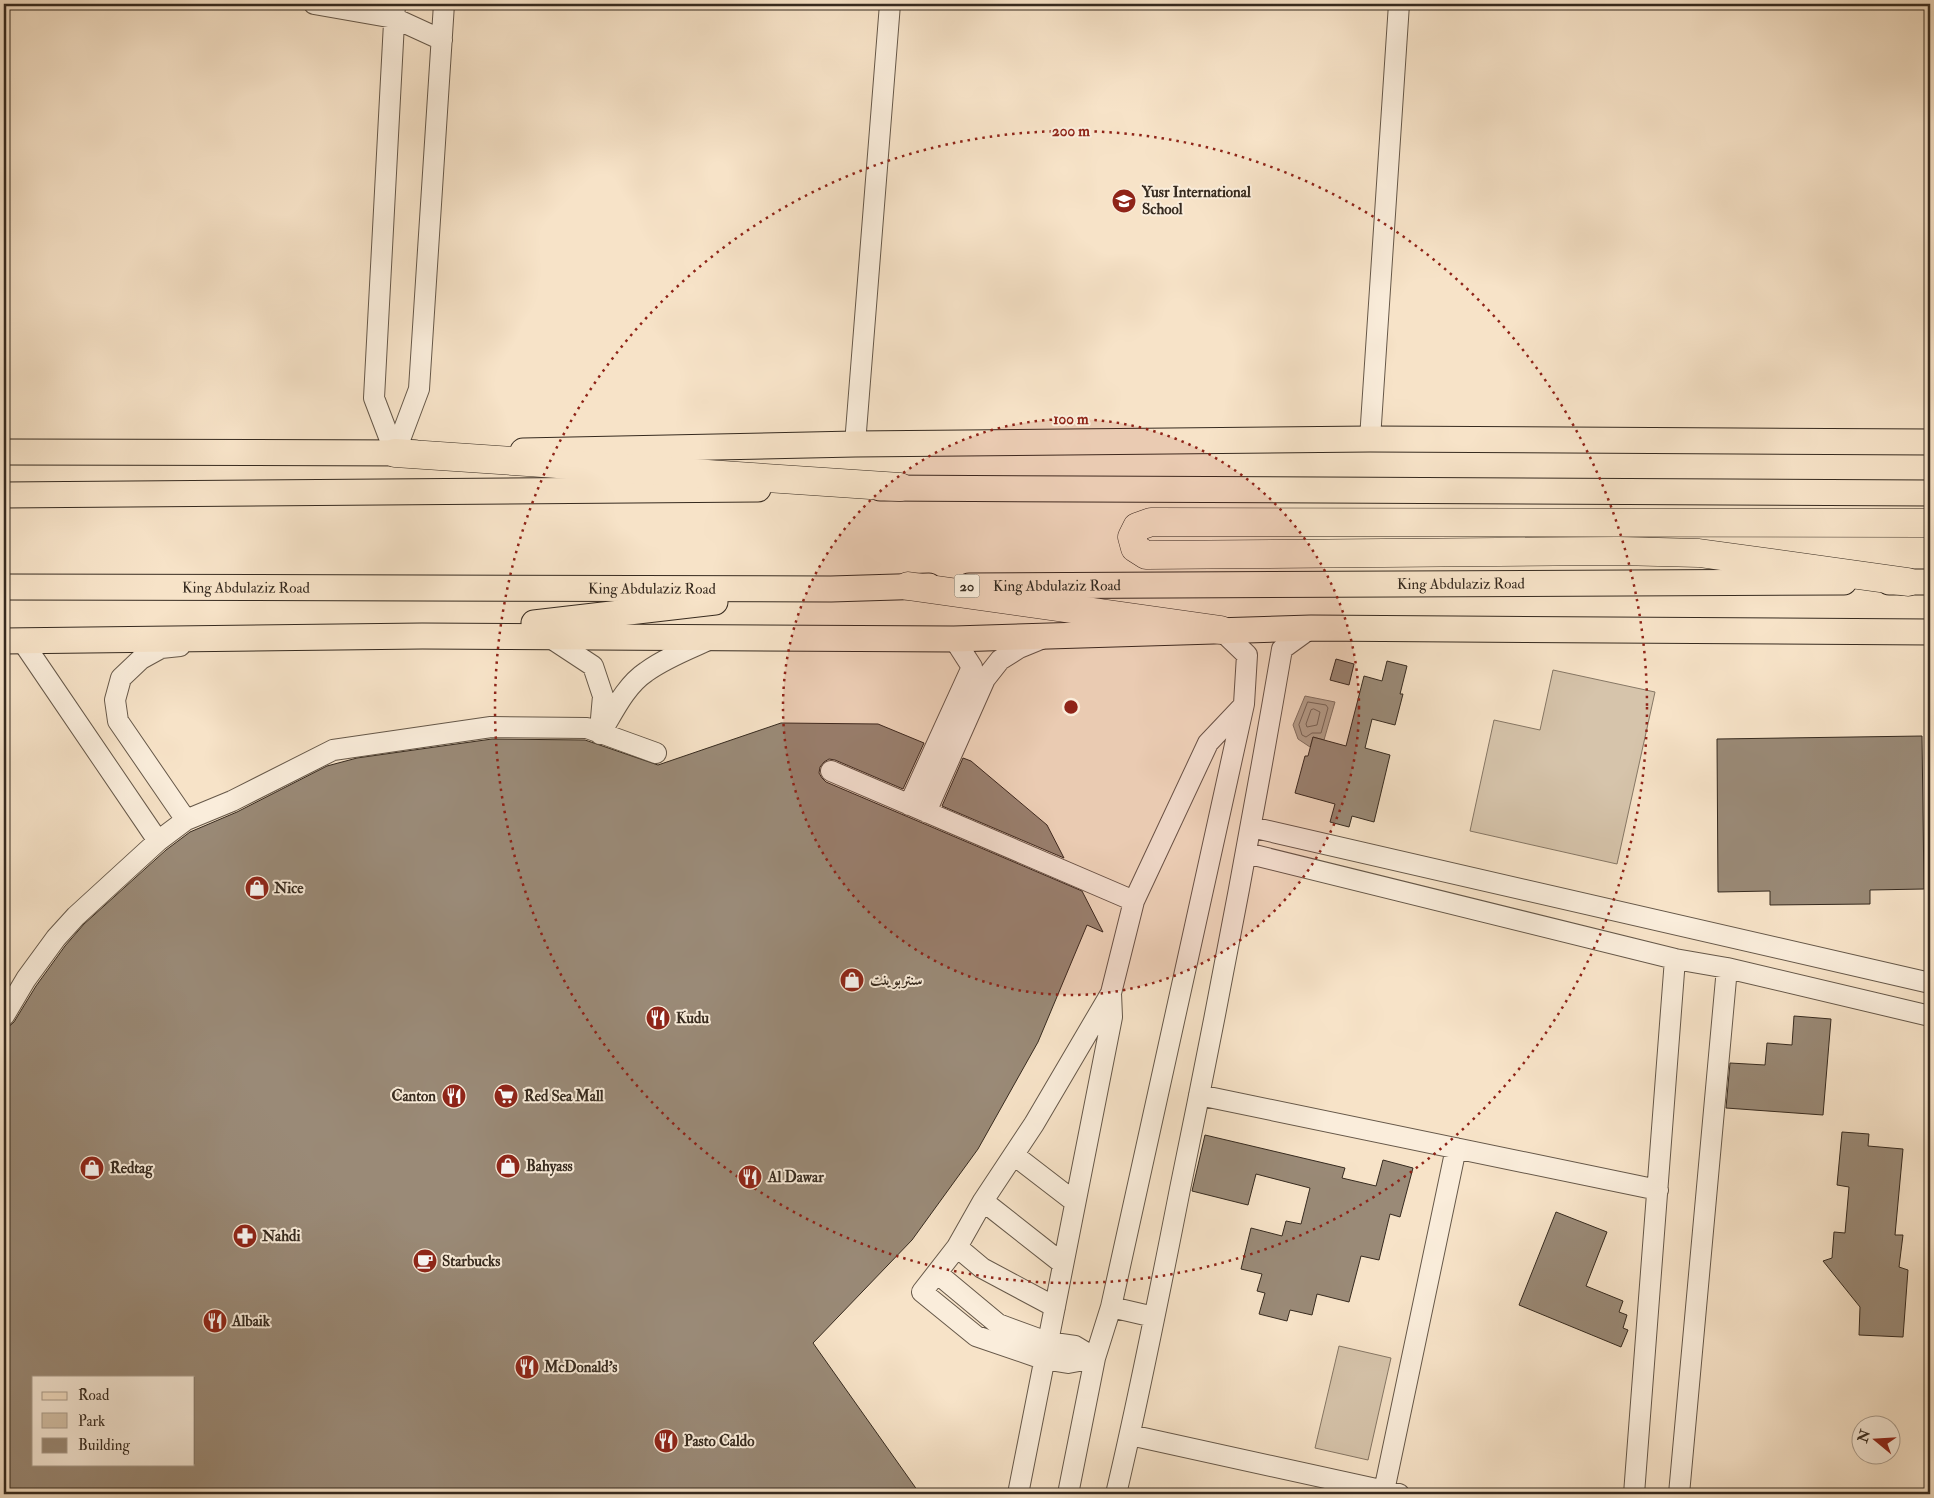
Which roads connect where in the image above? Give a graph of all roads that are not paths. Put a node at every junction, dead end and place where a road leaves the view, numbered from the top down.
1 (314, 4) edge
2 (444, 4) edge
3 (890, 4) edge
4 (1399, 4) edge
5 (395, 11) edge
6 (442, 40) junction
7 (1370, 439) junction
8 (1930, 442) edge
9 (854, 444) junction
10 (4, 452) edge
11 (394, 454) junction
12 (900, 487) junction
13 (1930, 492) edge
14 (4, 495) edge
15 (1930, 523) edge
16 (1919, 582) edge
17 (908, 586) junction
18 (4, 588) edge
19 (831, 589) junction
20 (1311, 628) junction
21 (1221, 630) junction
22 (1930, 632) edge
23 (422, 636) junction
24 (549, 637) junction
25 (1043, 637) junction
26 (239, 638) junction
27 (712, 638) junction
28 (954, 639) junction
29 (13, 641) edge
30 (1244, 704) junction
31 (600, 734) junction
32 (656, 753) dead end
33 (831, 771) dead end
34 (918, 808) junction
35 (186, 820) junction
36 (1251, 827) junction
37 (158, 841) junction
38 (1246, 853) junction
39 (1134, 901) junction
40 (1675, 959) junction
41 (1727, 968) junction
42 (1930, 983) edge
43 (1111, 993) junction
44 (4, 1016) edge
45 (1930, 1016) edge
46 (1199, 1096) junction
47 (1456, 1148) junction
48 (1014, 1155) junction
49 (1658, 1190) junction
50 (983, 1200) junction
51 (1075, 1202) junction
52 (957, 1247) junction
53 (1063, 1264) junction
54 (1055, 1307) junction
55 (1111, 1307) junction
56 (1154, 1317) junction
57 (1045, 1350) junction
58 (1095, 1358) junction
59 (1130, 1435) junction
60 (1392, 1492) edge
61 (1018, 1494) edge
62 (1068, 1494) edge
63 (1116, 1494) edge
64 (1634, 1494) edge
65 (1679, 1494) edge

1 - 5 street
2 - 6 street
3 - 9 street
4 - 7 street
5 - 6 street
5 - 11 street
6 - 11 street
7 - 8 main road
7 - 9 main road
9 - 11 main road
10 - 11 main road
11 - 12 highway
12 - 13 main road
12 - 14 main road
15 - 16 highway
16 - 17 main road, King Abdulaziz Road / 20
17 - 19 main road, King Abdulaziz Road / 20
17 - 21 highway
18 - 19 main road, King Abdulaziz Road / 20
19 - 23 main road
20 - 21 main road
20 - 22 main road
20 - 36 street
21 - 25 main road
21 - 30 street
23 - 24 main road
23 - 26 main road
24 - 27 main road
24 - 31 street
25 - 28 main road
25 - 34 street
26 - 29 main road
26 - 35 street
27 - 28 main road
27 - 31 street
28 - 34 street
29 - 37 street
30 - 39 street
30 - 55 street
31 - 32 street
31 - 35 street
33 - 34 street
34 - 39 street
35 - 37 street
36 - 38 street
36 - 42 street
37 - 44 street
38 - 40 street
38 - 46 street
39 - 43 street
40 - 41 street
40 - 49 street
41 - 45 street
41 - 65 street
43 - 48 street
43 - 51 street
46 - 47 street
46 - 56 street
47 - 49 street
47 - 60 street
48 - 50 street
48 - 51 street
49 - 64 street
50 - 52 street
50 - 53 street
51 - 53 street
52 - 54 street
52 - 57 street
53 - 54 street
54 - 57 street
55 - 56 street
55 - 58 street
56 - 59 street
57 - 58 street
57 - 61 street
58 - 62 street
59 - 60 street
59 - 63 street

